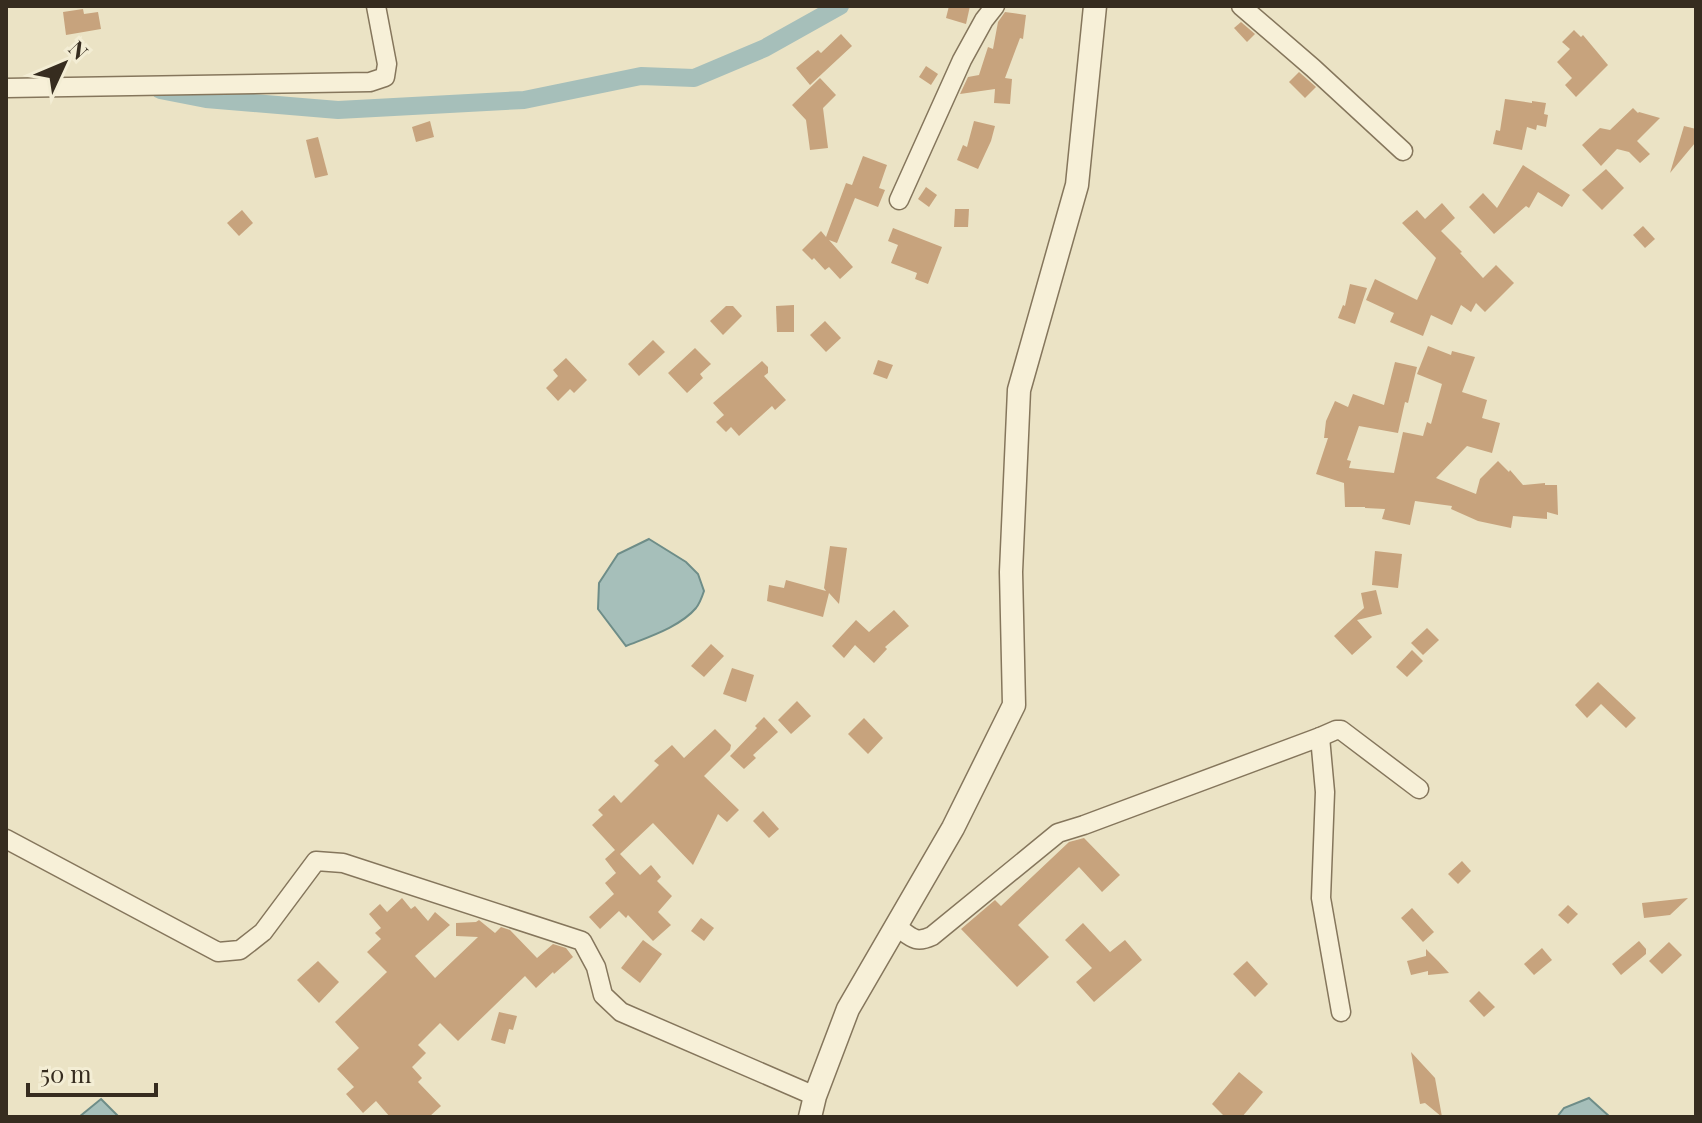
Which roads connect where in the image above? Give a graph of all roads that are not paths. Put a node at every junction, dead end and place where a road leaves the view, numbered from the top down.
1 (376, 6) edge
2 (995, 6) edge
3 (1095, 6) edge
4 (1241, 6) edge
5 (6, 88) edge
6 (1403, 151) dead end
7 (899, 200) dead end
8 (1320, 737) junction
9 (1419, 789) dead end
10 (6, 839) edge
11 (897, 927) junction
12 (1341, 1012) dead end
13 (812, 1106) edge

1 - 5 street
2 - 7 street
3 - 11 street
4 - 6 street
8 - 9 street
8 - 11 street
8 - 12 street
10 - 13 street
11 - 13 street

